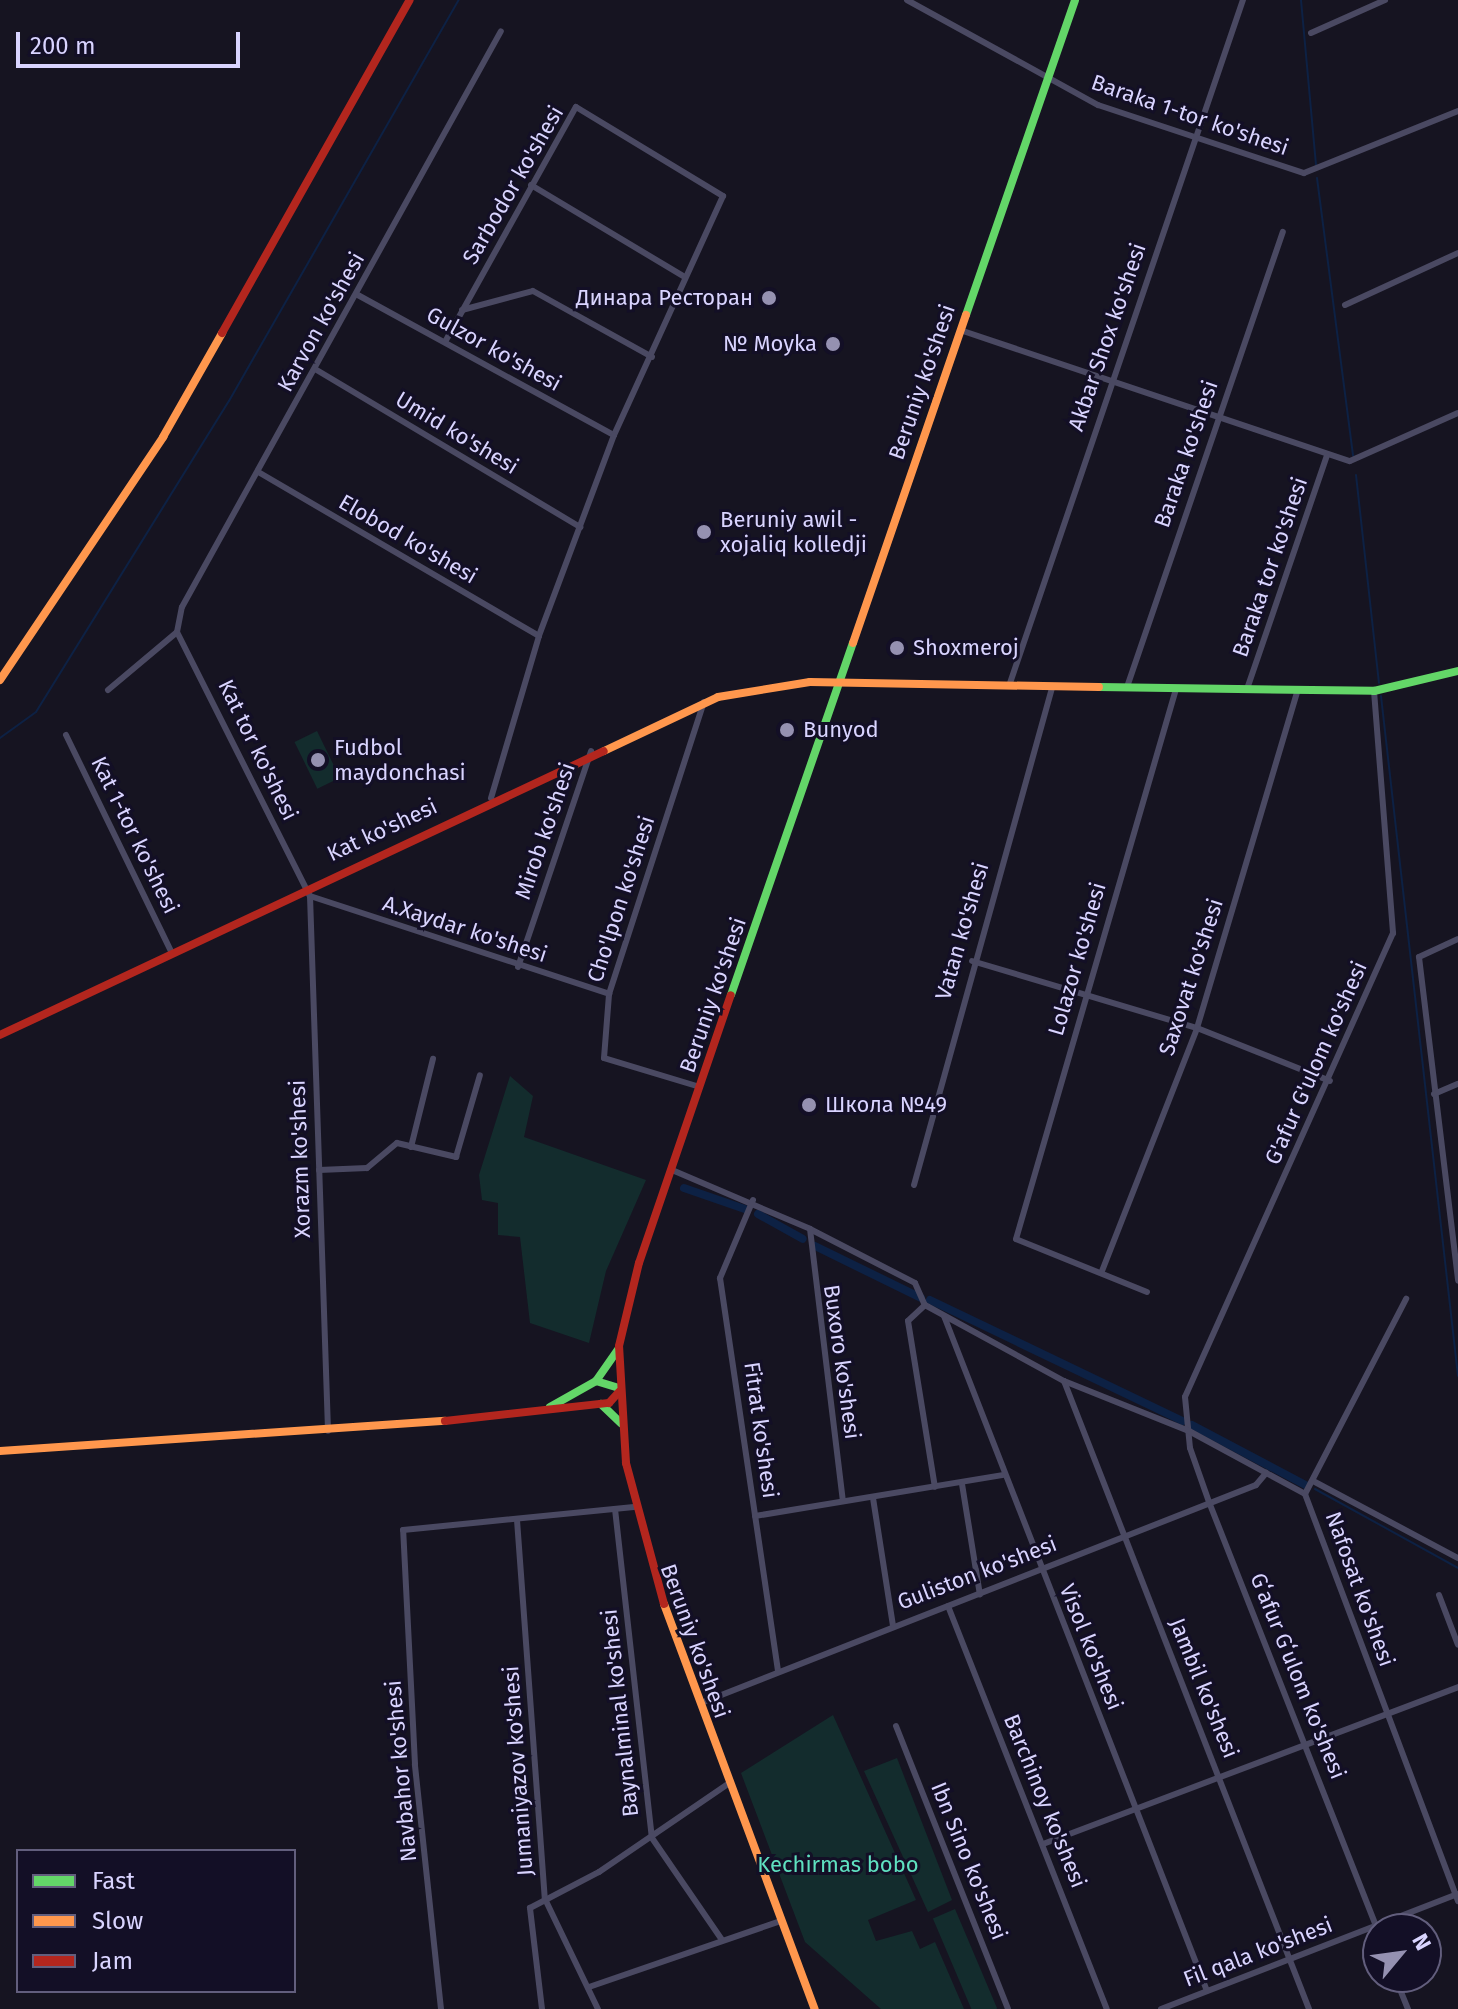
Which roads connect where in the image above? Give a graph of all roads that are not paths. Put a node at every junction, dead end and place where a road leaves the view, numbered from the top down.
1 (410, 0) edge
2 (907, 0) edge
3 (1075, 0) edge
4 (1243, 0) edge
5 (1385, 0) edge
6 (501, 31) dead end
7 (1311, 33) dead end
8 (1045, 80) junction
9 (1458, 111) edge
10 (1195, 136) junction
11 (531, 185) junction
12 (1283, 232) dead end
13 (1458, 253) edge
14 (683, 276) junction
15 (356, 294) junction
16 (1345, 305) dead end
17 (462, 310) junction
18 (960, 330) junction
19 (445, 342) junction
20 (652, 357) junction
21 (315, 369) junction
22 (1111, 379) junction
23 (1458, 413) edge
24 (1217, 417) junction
25 (614, 435) junction
26 (1327, 456) junction
27 (260, 473) junction
28 (580, 527) junction
29 (177, 632) junction
30 (539, 636) junction
31 (1458, 671) edge
32 (0, 680) edge
33 (837, 682) junction
34 (1127, 687) junction
35 (1008, 688) junction
36 (1052, 688) junction
37 (1176, 689) junction
38 (1247, 689) junction
39 (108, 690) dead end
40 (1298, 690) junction
41 (1374, 691) junction
42 (704, 702) junction
43 (66, 735) dead end
44 (591, 751) junction
45 (491, 798) junction
46 (305, 886) junction
47 (310, 896) junction
48 (1458, 939) edge
49 (171, 951) junction
50 (972, 961) junction
51 (518, 967) junction
52 (1085, 992) junction
53 (609, 994) junction
54 (1197, 1028) junction
55 (0, 1035) edge
56 (433, 1059) dead end
57 (480, 1075) dead end
58 (1330, 1081) junction
59 (1458, 1084) edge
60 (700, 1087) junction
61 (1434, 1094) junction
62 (411, 1147) junction
63 (319, 1170) junction
64 (672, 1170) junction
65 (914, 1185) dead end
66 (753, 1200) junction
67 (810, 1229) junction
68 (1456, 1238) edge
69 (1102, 1271) junction
70 (1458, 1281) edge
71 (1147, 1292) dead end
72 (1406, 1299) dead end
73 (925, 1305) junction
74 (944, 1316) junction
75 (619, 1346) junction
76 (596, 1381) junction
77 (1064, 1381) junction
78 (619, 1390) junction
79 (601, 1404) junction
80 (546, 1409) junction
81 (622, 1425) junction
82 (328, 1431) junction
83 (1189, 1431) junction
84 (0, 1451) edge
85 (1266, 1473) junction
86 (1004, 1475) junction
87 (1315, 1482) junction
88 (962, 1484) junction
89 (935, 1487) junction
90 (1305, 1494) junction
91 (873, 1498) junction
92 (843, 1501) junction
93 (1209, 1502) junction
94 (634, 1507) junction
95 (615, 1509) junction
96 (755, 1516) junction
97 (517, 1520) junction
98 (1123, 1534) junction
99 (1458, 1558) edge
100 (1040, 1568) junction
101 (980, 1595) junction
102 (1439, 1595) dead end
103 (948, 1606) junction
104 (893, 1625) junction
105 (1458, 1645) edge
106 (778, 1671) junction
107 (1458, 1687) edge
108 (698, 1704) junction
109 (1388, 1715) junction
110 (896, 1726) dead end
111 (1306, 1743) junction
112 (1219, 1775) junction
113 (728, 1784) junction
114 (1136, 1811) junction
115 (652, 1838) junction
116 (1043, 1844) junction
117 (1457, 1897) edge
118 (545, 1899) junction
119 (1371, 1913) edge
120 (1417, 1913) edge
121 (781, 1921) junction
122 (1362, 1934) edge
123 (722, 1940) junction
124 (1289, 1958) junction
125 (589, 1987) junction
126 (1207, 1991) junction
127 (441, 2009) edge
128 (542, 2009) edge
129 (598, 2009) edge
130 (815, 2009) edge
131 (1008, 2009) edge
132 (1107, 2009) edge
133 (1161, 2009) edge
134 (1309, 2009) edge

1 - 32 main road
2 - 8 street, Baraka 1-tor ko'shesi
3 - 8 main road, Beruniy ko'shesi
4 - 10 street, Akbar Shox ko'shesi
5 - 7 street
6 - 15 street, Karvon ko'shesi
8 - 10 street, Baraka 1-tor ko'shesi
8 - 18 main road, Beruniy ko'shesi
9 - 10 street, Baraka 1-tor ko'shesi
10 - 22 street, Akbar Shox ko'shesi
11 - 14 street
11 - 14 street, Sarbodor ko'shesi
11 - 17 street, Sarbodor ko'shesi
12 - 24 street, Baraka ko'shesi
13 - 16 street
14 - 20 street
15 - 19 street, Gulzor ko'shesi
15 - 21 street, Karvon ko'shesi
17 - 19 street, Sarbodor ko'shesi
17 - 20 street
18 - 22 street
18 - 33 main road, Beruniy ko'shesi
19 - 25 street, Gulzor ko'shesi
20 - 25 street
21 - 27 street, Karvon ko'shesi
21 - 28 street, Umid ko'shesi
22 - 24 street
22 - 35 street, Akbar Shox ko'shesi
23 - 26 street
24 - 26 street
24 - 34 street, Baraka ko'shesi
25 - 28 street
26 - 38 street, Baraka tor ko'shesi
27 - 29 street, Karvon ko'shesi
27 - 30 street, Elobod ko'shesi
28 - 30 street
29 - 39 street
29 - 46 street, Kat tor ko'shesi
30 - 45 street
31 - 41 main road, Kat ko'shesi
33 - 35 main road, Kat ko'shesi
33 - 42 main road, Kat ko'shesi
33 - 60 main road, Beruniy ko'shesi
34 - 36 main road, Kat ko'shesi
34 - 37 main road, Kat ko'shesi
35 - 36 main road, Kat ko'shesi
36 - 50 street, Vatan ko'shesi
37 - 38 main road, Kat ko'shesi
37 - 52 street, Lolazor ko'shesi
38 - 40 main road, Kat ko'shesi
40 - 41 main road, Kat ko'shesi
40 - 54 street, Saxovat ko'shesi
41 - 58 street, G'afur G'ulom ko'shesi
42 - 44 main road, Kat ko'shesi
42 - 53 street, Cho'lpon ko'shesi
43 - 49 street, Kat 1-tor ko'shesi
44 - 45 main road, Kat ko'shesi
44 - 51 street, Mirob ko'shesi
45 - 46 main road, Kat ko'shesi
46 - 47 street, Xorazm ko'shesi
46 - 49 main road, Kat ko'shesi
47 - 51 street, A.Xaydar ko'shesi
47 - 63 street, Xorazm ko'shesi
48 - 61 street
49 - 55 main road, Kat ko'shesi
50 - 52 street
50 - 65 street, Vatan ko'shesi
51 - 53 street, A.Xaydar ko'shesi
52 - 54 street
52 - 69 street, Lolazor ko'shesi
53 - 60 street, Cho'lpon ko'shesi
54 - 58 street
54 - 69 street, Saxovat ko'shesi
56 - 62 street
57 - 62 street
58 - 83 street, G'afur G'ulom ko'shesi
59 - 61 street
60 - 64 main road, Beruniy ko'shesi
61 - 68 street
62 - 63 street
63 - 82 street, Xorazm ko'shesi
64 - 66 street
64 - 75 main road, Beruniy ko'shesi
66 - 67 street
66 - 96 street, Fitrat ko'shesi
67 - 73 street
67 - 92 street, Buxoro ko'shesi
68 - 70 street
69 - 71 street
72 - 87 street, Nafosat ko'shesi
73 - 74 street
73 - 89 street
74 - 77 street
74 - 86 street, Visol ko'shesi
75 - 76 main road
75 - 78 main road, Beruniy ko'shesi
76 - 78 main road
76 - 80 main road
77 - 83 street
77 - 98 street, Jambil ko'shesi
78 - 79 main road
78 - 81 main road, Beruniy ko'shesi
79 - 80 main road
79 - 81 main road
80 - 82 main road
81 - 94 main road, Beruniy ko'shesi
82 - 84 main road
83 - 85 street
83 - 93 street, Gʻafur Gʻulom ko'shesi
85 - 90 street
85 - 93 street, Guliston ko'shesi
86 - 88 street
86 - 100 street, Visol ko'shesi
87 - 90 street, Nafosat ko'shesi
87 - 99 street
88 - 89 street
88 - 101 street
89 - 91 street
90 - 109 street, Nafosat ko'shesi
91 - 92 street
91 - 104 street
92 - 96 street
93 - 98 street, Guliston ko'shesi
93 - 111 street, Gʻafur Gʻulom ko'shesi
94 - 95 street
94 - 108 main road, Beruniy ko'shesi
95 - 97 street
95 - 115 street, Baynalminal ko'shesi
96 - 106 street, Fitrat ko'shesi
97 - 118 street, Jumaniyazov ko'shesi
97 - 127 street, Navbahor ko'shesi
98 - 100 street, Guliston ko'shesi
98 - 112 street, Jambil ko'shesi
100 - 101 street, Guliston ko'shesi
100 - 114 street, Visol ko'shesi
101 - 103 street, Guliston ko'shesi
102 - 105 street
103 - 104 street, Guliston ko'shesi
103 - 116 street, Barchinoy ko'shesi
104 - 106 street, Guliston ko'shesi
106 - 108 street, Guliston ko'shesi
107 - 109 street
108 - 113 main road, Beruniy ko'shesi
109 - 111 street
109 - 117 street, Nafosat ko'shesi
110 - 131 street, Ibn Sino ko'shesi
111 - 112 street
111 - 119 street, Gʻafur Gʻulom ko'shesi
112 - 114 street
112 - 124 street, Jambil ko'shesi
113 - 115 street
113 - 121 main road, Beruniy ko'shesi
114 - 116 street
114 - 126 street, Visol ko'shesi
115 - 118 street
115 - 123 street, Baynalminal ko'shesi
116 - 132 street, Barchinoy ko'shesi
117 - 120 street, Fil qala ko'shesi
118 - 125 street, Jumaniyazov ko'shesi
118 - 128 street
121 - 123 street
121 - 130 main road, Beruniy ko'shesi
122 - 124 street, Fil qala ko'shesi
123 - 125 street
124 - 126 street, Fil qala ko'shesi
124 - 134 street, Jambil ko'shesi
125 - 129 street, Jumaniyazov ko'shesi
126 - 133 street, Fil qala ko'shesi

